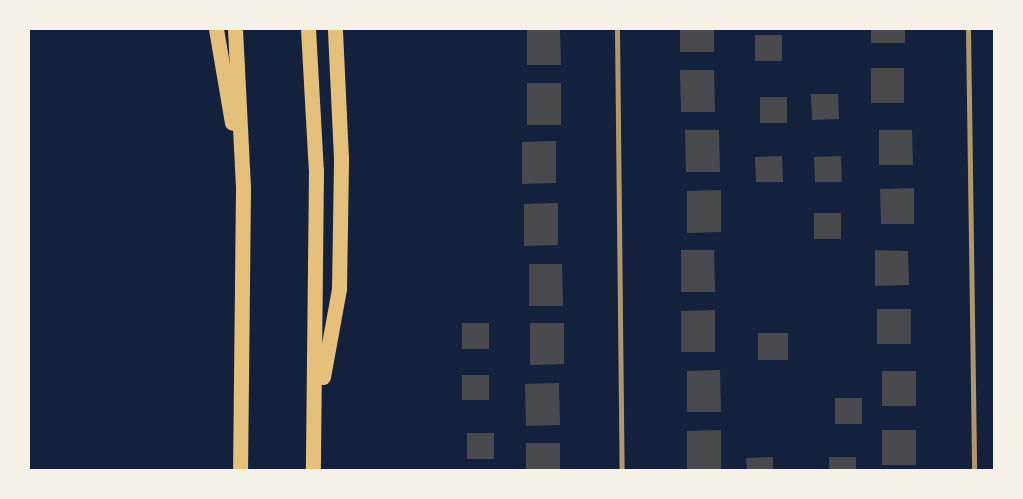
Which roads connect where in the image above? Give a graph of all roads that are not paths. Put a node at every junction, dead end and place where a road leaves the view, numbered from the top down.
1 (216, 29) edge
2 (235, 29) edge
3 (308, 29) edge
4 (335, 29) edge
5 (617, 29) edge
6 (968, 29) edge
7 (243, 189) junction
8 (316, 416) junction
9 (240, 470) edge
10 (313, 470) edge
11 (622, 470) edge
12 (974, 470) edge

1 - 7 highway
2 - 7 highway
3 - 8 highway
4 - 8 highway
5 - 11 street
6 - 12 street
7 - 9 highway
8 - 10 highway

